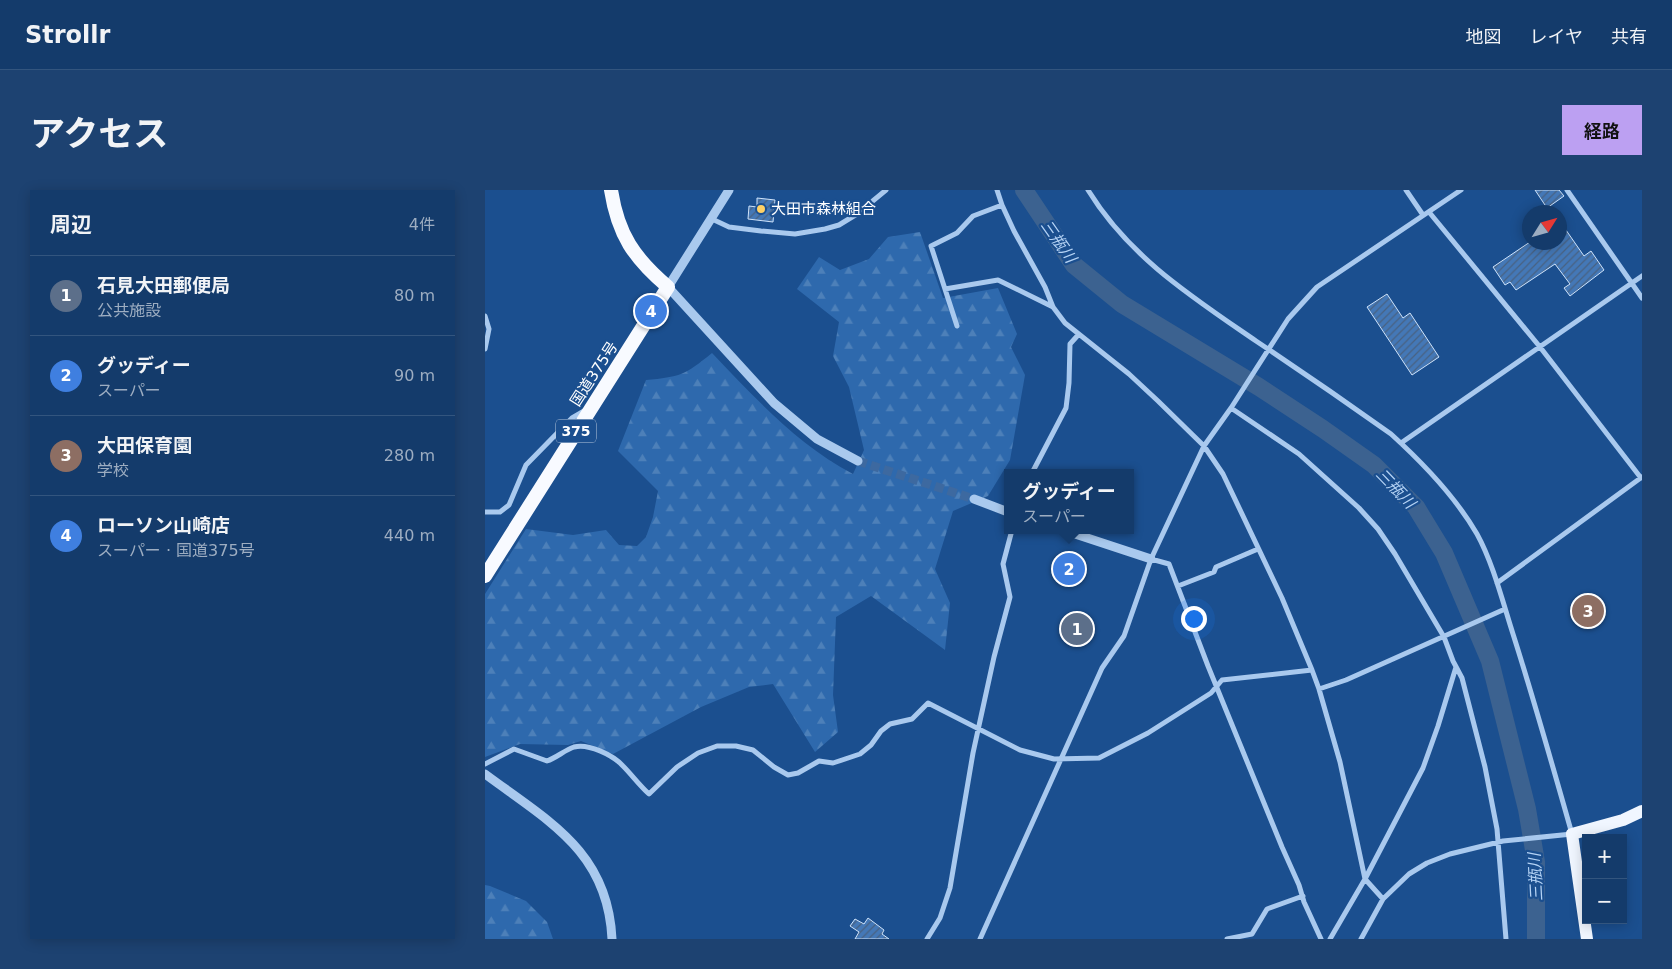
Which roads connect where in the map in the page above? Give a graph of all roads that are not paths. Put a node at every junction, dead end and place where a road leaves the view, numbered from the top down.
1 (611, 190) edge
2 (729, 190) edge
3 (886, 190) edge
4 (997, 190) edge
5 (1088, 190) edge
6 (1406, 190) edge
7 (1461, 190) edge
8 (1567, 190) edge
9 (1002, 205) junction
10 (1429, 212) junction
11 (1423, 216) junction
12 (712, 219) junction
13 (1642, 276) edge
14 (1632, 283) junction
15 (669, 287) junction
16 (945, 288) junction
17 (1642, 298) edge
18 (1053, 307) junction
19 (485, 316) edge
20 (957, 326) dead end
21 (1079, 334) junction
22 (1541, 347) junction
23 (485, 349) edge
24 (1269, 349) junction
25 (593, 406) junction
26 (1231, 408) junction
27 (1401, 443) junction
28 (1203, 446) junction
29 (858, 461) tunnel mouth
30 (1034, 469) edge
31 (1642, 477) edge
32 (974, 499) tunnel mouth
33 (1004, 510) edge
34 (485, 512) edge
35 (1011, 534) edge
36 (1075, 534) edge
37 (1258, 549) junction
38 (1151, 559) junction
39 (485, 576) edge
40 (1497, 582) junction
41 (1178, 586) junction
42 (1505, 609) junction
43 (1444, 637) junction
44 (1456, 667) junction
45 (1312, 670) junction
46 (1217, 687) junction
47 (1319, 688) junction
48 (978, 730) junction
49 (1061, 759) junction
50 (485, 764) edge
51 (485, 774) edge
52 (1642, 810) edge
53 (1567, 834) junction
54 (1497, 843) junction
55 (1365, 878) junction
56 (1303, 896) junction
57 (1383, 900) junction
58 (612, 939) edge
59 (927, 939) edge
60 (980, 939) edge
61 (1227, 939) edge
62 (1321, 939) edge
63 (1329, 939) edge
64 (1361, 939) edge
65 (1506, 939) edge
66 (1587, 939) edge

1 - 15 highway
2 - 12 street
3 - 12 street
4 - 9 street
5 - 24 street
6 - 11 street
7 - 10 street
8 - 14 street
9 - 16 street
9 - 18 street
10 - 11 street
10 - 22 street
11 - 24 street
12 - 15 street
13 - 14 street
14 - 17 street
14 - 22 street
15 - 25 highway, 国道375号 / 375
15 - 29 street
16 - 18 street
16 - 20 street
18 - 21 street
19 - 23 street
21 - 28 street
21 - 30 street
22 - 27 street
22 - 31 street
24 - 26 street
24 - 27 street
25 - 34 street
25 - 39 highway, 国道375号 / 375
26 - 28 street
26 - 43 street
27 - 40 street
28 - 37 street
28 - 38 street
31 - 40 street
32 - 33 street
35 - 48 street
36 - 38 street
37 - 41 street
37 - 45 street
38 - 41 street
38 - 49 street
40 - 42 street
41 - 46 street
42 - 43 street
42 - 53 street
43 - 44 street
43 - 47 street
44 - 54 street
44 - 55 street
45 - 46 street
45 - 47 street
46 - 49 street
46 - 56 street
47 - 55 street
48 - 49 street
48 - 50 street
48 - 59 street
49 - 60 street
51 - 58 street
52 - 53 main road
53 - 54 street
53 - 66 main road
54 - 57 street
54 - 65 street
55 - 57 street
55 - 63 street
56 - 61 street
56 - 62 street
57 - 64 street

